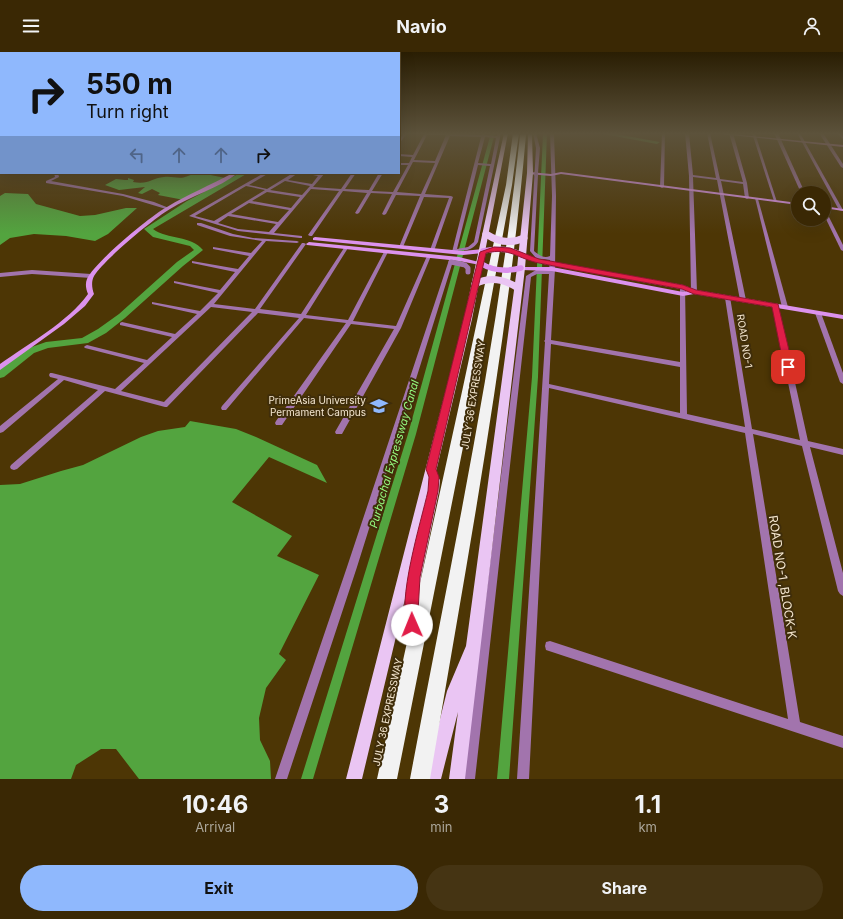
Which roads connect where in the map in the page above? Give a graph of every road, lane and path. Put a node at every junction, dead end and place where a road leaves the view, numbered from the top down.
1 (409, 167) edge
2 (434, 167) edge
3 (475, 167) edge
4 (493, 167) edge
5 (500, 167) edge
6 (511, 167) edge
7 (520, 167) edge
8 (534, 167) edge
9 (536, 167) edge
10 (552, 167) edge
11 (662, 167) edge
12 (690, 167) edge
13 (716, 167) edge
14 (741, 167) edge
15 (764, 167) edge
16 (791, 167) edge
17 (817, 167) edge
18 (56, 174) edge
19 (234, 174) edge
20 (265, 174) edge
21 (294, 174) edge
22 (322, 174) edge
23 (353, 174) edge
24 (380, 174) edge
25 (535, 174) junction
26 (552, 175) junction
27 (691, 176) junction
28 (718, 179) junction
29 (284, 180) junction
30 (745, 183) junction
31 (245, 185) junction
32 (311, 186) junction
33 (800, 186) edge
34 (662, 187) junction
35 (267, 190) junction
36 (342, 190) junction
37 (691, 191) junction
38 (370, 192) junction
39 (395, 193) junction
40 (721, 194) junction
41 (422, 195) junction
42 (303, 196) junction
43 (747, 198) junction
44 (756, 199) junction
45 (776, 201) junction
46 (248, 202) junction
47 (791, 203) edge
48 (167, 208) junction
49 (831, 208) edge
50 (292, 209) junction
51 (842, 210) edge
52 (357, 213) dead end
53 (227, 214) junction
54 (384, 214) dead end
55 (214, 223) junction
56 (279, 223) junction
57 (199, 224) dead end
58 (831, 225) edge
59 (238, 230) junction
60 (270, 234) junction
61 (486, 234) junction
62 (232, 235) junction
63 (310, 235) junction
64 (300, 236) junction
65 (316, 238) junction
66 (524, 238) junction
67 (265, 240) junction
68 (297, 242) junction
69 (307, 244) junction
70 (401, 247) junction
71 (215, 248) dead end
72 (346, 248) junction
73 (843, 250) edge
74 (386, 252) junction
75 (483, 252) junction
76 (430, 253) junction
77 (453, 255) junction
78 (522, 255) junction
79 (252, 256) junction
80 (194, 262) dead end
81 (480, 263) junction
82 (552, 265) junction
83 (521, 268) junction
84 (239, 271) junction
85 (468, 272) dead end
86 (0, 275) edge
87 (91, 276) junction
88 (176, 282) dead end
89 (475, 284) junction
90 (518, 288) junction
91 (683, 291) junction
92 (221, 292) junction
93 (694, 292) junction
94 (728, 298) junction
95 (743, 300) junction
96 (154, 303) dead end
97 (210, 305) junction
98 (775, 306) junction
99 (785, 307) junction
100 (256, 311) junction
101 (201, 313) junction
102 (818, 313) junction
103 (303, 316) junction
104 (843, 317) edge
105 (350, 322) junction
106 (122, 324) dead end
107 (398, 328) junction
108 (176, 336) junction
109 (547, 341) junction
110 (87, 347) dead end
111 (149, 362) junction
112 (684, 365) junction
113 (0, 368) edge
114 (52, 375) dead end
115 (63, 378) junction
116 (843, 382) edge
117 (545, 385) junction
118 (103, 388) junction
119 (116, 392) junction
120 (224, 408) dead end
121 (684, 416) junction
122 (279, 423) dead end
123 (0, 430) edge
124 (748, 431) junction
125 (339, 432) dead end
126 (805, 444) junction
127 (843, 452) edge
128 (14, 467) dead end
129 (431, 469) junction
130 (843, 591) edge
131 (475, 643) junction
132 (550, 646) dead end
133 (414, 651) junction
134 (795, 726) junction
135 (843, 742) edge
136 (281, 779) edge
137 (354, 779) edge
138 (387, 779) edge
139 (420, 779) edge
140 (433, 779) edge
141 (457, 779) edge
142 (469, 779) edge
143 (524, 779) edge

1 - 39 street
2 - 41 street
3 - 77 street
4 - 77 street
5 - 61 main road
6 - 133 highway, JULY 36 EXPRESSWAY
7 - 139 highway, JULY 36 EXPRESSWAY
8 - 25 main road
9 - 25 street
10 - 26 street
11 - 34 street
12 - 27 street
13 - 28 street
14 - 30 street
15 - 45 street
16 - 33 street
17 - 51 street
18 - 48 street
19 - 48 street
20 - 31 street
21 - 29 street
22 - 32 street
23 - 36 street
24 - 38 street
25 - 26 street
25 - 66 main road
25 - 82 street
26 - 34 street
26 - 82 street
27 - 28 street
27 - 37 street
28 - 30 street
28 - 40 street
29 - 32 street
29 - 35 street
30 - 43 street
31 - 35 street
31 - 55 street
32 - 36 street
32 - 42 street
34 - 37 street
35 - 42 street
35 - 46 street
36 - 38 street
36 - 63 street
37 - 40 street
37 - 93 street
38 - 39 street
38 - 52 street
39 - 41 street
39 - 54 street
40 - 43 street
40 - 95 street
41 - 70 street
41 - 76 street
42 - 50 street
43 - 44 street
44 - 45 street
44 - 99 street
45 - 47 street
46 - 50 street
46 - 53 street
48 - 87 street
49 - 51 street
50 - 56 street
53 - 55 street
53 - 56 street
55 - 59 street
56 - 60 street
57 - 62 street
58 - 73 street
59 - 60 street
59 - 62 street
60 - 64 street
61 - 66 main road, bridge
61 - 75 main road
62 - 67 street
63 - 64 street
63 - 65 street
64 - 68 street
65 - 69 street
65 - 70 street
66 - 78 main road
67 - 68 street
67 - 79 street
68 - 69 street
69 - 72 street
69 - 100 street
70 - 76 street
71 - 79 street
72 - 74 street
72 - 103 street
74 - 76 street
74 - 105 street
75 - 77 street
75 - 78 street, bridge
75 - 81 main road
76 - 77 street
76 - 107 street
77 - 81 street
77 - 85 street, bridge
77 - 136 street
78 - 82 street
78 - 83 main road
79 - 84 street
80 - 84 street
81 - 83 street, bridge
81 - 89 main road
82 - 83 street
82 - 91 street
82 - 109 street
82 - 142 street
83 - 90 main road
84 - 92 street
86 - 87 street
87 - 113 street
88 - 92 street
89 - 90 main road, bridge
89 - 129 main road
90 - 131 main road
91 - 93 street
91 - 112 street
92 - 97 street
93 - 94 street
94 - 95 street, ROAD NO-1
94 - 124 street, ROAD NO-1
95 - 98 street, ROAD NO-1
96 - 101 street
97 - 100 street
97 - 101 street
98 - 99 street, ROAD NO-1
98 - 126 street
99 - 102 street, ROAD NO-1
100 - 103 street
100 - 119 street
101 - 108 street
102 - 104 street, ROAD NO-1
102 - 116 street
103 - 105 street
103 - 120 street
105 - 107 street
105 - 122 street
106 - 108 street
107 - 125 street
108 - 111 street
109 - 112 street
109 - 117 street
110 - 111 street
111 - 119 street
112 - 121 street
114 - 115 street
115 - 118 street
115 - 123 street
117 - 121 street
117 - 143 street
118 - 119 street
118 - 128 street
121 - 124 street
124 - 126 street
124 - 134 street, ROAD NO-1 ,BLOCK-K
126 - 127 street
126 - 130 street
129 - 133 main road
129 - 137 main road
131 - 140 main road
131 - 141 main road
132 - 134 street
133 - 138 highway, JULY 36 EXPRESSWAY
134 - 135 street

